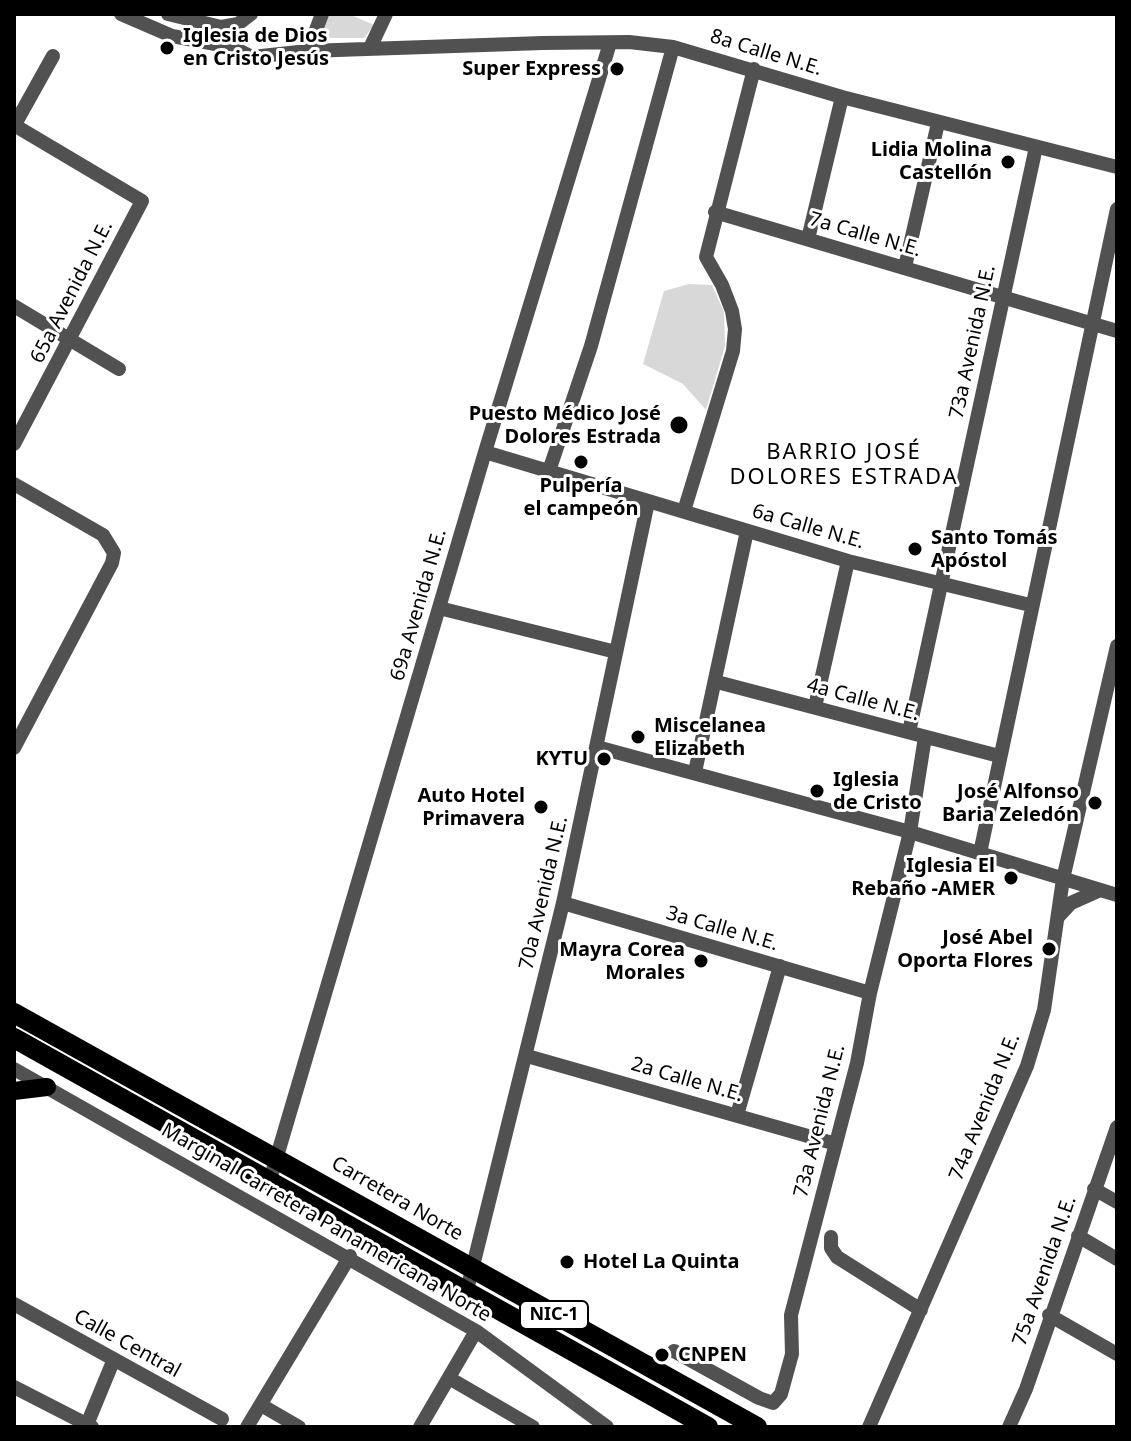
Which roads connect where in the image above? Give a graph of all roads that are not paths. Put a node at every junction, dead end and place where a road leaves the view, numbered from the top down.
1 (121, 14) edge
2 (166, 14) edge
3 (251, 14) edge
4 (322, 14) edge
5 (386, 14) edge
6 (159, 30) junction
7 (610, 43) junction
8 (673, 47) junction
9 (370, 48) junction
10 (308, 51) junction
11 (53, 56) dead end
12 (754, 69) junction
13 (842, 97) junction
14 (938, 123) junction
15 (14, 125) edge
16 (1036, 147) junction
17 (1117, 167) edge
18 (1117, 209) edge
19 (715, 212) junction
20 (808, 239) junction
21 (905, 267) junction
22 (1004, 296) junction
23 (14, 306) edge
24 (1093, 325) junction
25 (1117, 331) edge
26 (70, 341) junction
27 (119, 369) dead end
28 (14, 444) edge
29 (485, 452) junction
30 (549, 471) junction
31 (14, 484) edge
32 (648, 502) junction
33 (684, 511) junction
34 (747, 531) junction
35 (848, 561) junction
36 (940, 583) junction
37 (1030, 605) junction
38 (439, 608) junction
39 (1117, 646) edge
40 (616, 652) junction
41 (717, 682) junction
42 (815, 707) junction
43 (909, 732) junction
44 (925, 737) junction
45 (597, 747) junction
46 (14, 748) edge
47 (999, 756) junction
48 (695, 772) junction
49 (910, 832) junction
50 (980, 853) junction
51 (1063, 879) junction
52 (1100, 890) junction
53 (1117, 895) edge
54 (563, 903) junction
55 (1056, 924) junction
56 (780, 966) junction
57 (870, 993) junction
58 (14, 1013) edge
59 (14, 1031) edge
60 (14, 1038) edge
61 (527, 1056) junction
62 (14, 1069) edge
63 (47, 1087) junction
64 (14, 1091) edge
65 (173, 1103) junction
66 (737, 1115) junction
67 (1117, 1127) edge
68 (836, 1144) junction
69 (277, 1158) junction
70 (270, 1180) junction
71 (1094, 1189) junction
72 (1117, 1202) edge
73 (1078, 1236) junction
74 (831, 1237) dead end
75 (350, 1256) junction
76 (1117, 1259) edge
77 (470, 1280) junction
78 (14, 1304) edge
79 (921, 1310) junction
80 (1049, 1315) junction
81 (476, 1331) junction
82 (674, 1351) dead end
83 (1117, 1354) edge
84 (114, 1359) junction
85 (449, 1378) junction
86 (14, 1387) edge
87 (261, 1405) junction
88 (222, 1419) dead end
89 (88, 1426) edge
90 (247, 1427) edge
91 (299, 1427) edge
92 (420, 1427) edge
93 (533, 1427) edge
94 (607, 1427) edge
95 (708, 1427) edge
96 (757, 1427) edge
97 (869, 1427) edge
98 (1009, 1427) edge

1 - 6 street
2 - 3 street
2 - 6 street
4 - 10 street
5 - 9 street
6 - 10 street, 8a Calle N.E.
7 - 8 street, 8a Calle N.E.
7 - 9 street, 8a Calle N.E.
7 - 29 street, 69a Avenida N.E.
8 - 12 street, 8a Calle N.E.
8 - 30 street
9 - 10 street, 8a Calle N.E.
11 - 15 street
12 - 13 street, 8a Calle N.E.
12 - 19 street
13 - 14 street, 8a Calle N.E.
13 - 20 street
14 - 16 street, 8a Calle N.E.
14 - 21 street
15 - 26 street, 65a Avenida N.E.
16 - 17 street, 8a Calle N.E.
16 - 22 street, 73a Avenida N.E.
18 - 24 street
19 - 20 street, 7a Calle N.E.
19 - 33 street
20 - 21 street, 7a Calle N.E.
21 - 22 street, 7a Calle N.E.
22 - 24 street
22 - 36 street, 73a Avenida N.E.
23 - 26 street
24 - 25 street
24 - 37 street
26 - 27 street
26 - 28 street, 65a Avenida N.E.
29 - 30 street, 6a Calle N.E.
29 - 38 street, 69a Avenida N.E.
30 - 32 street, 6a Calle N.E.
31 - 46 street
32 - 33 street, 6a Calle N.E.
32 - 40 street, 70a Avenida N.E.
33 - 34 street, 6a Calle N.E.
34 - 35 street, 6a Calle N.E.
34 - 41 street
35 - 36 street, 6a Calle N.E.
35 - 42 street
36 - 37 street, 6a Calle N.E.
36 - 43 street, 73a Avenida N.E.
37 - 47 street
38 - 40 street
38 - 69 street, 69a Avenida N.E.
39 - 51 street, 74a Avenida N.E.
40 - 45 street, 70a Avenida N.E.
41 - 42 street, 4a Calle N.E.
41 - 48 street
42 - 43 street, 4a Calle N.E.
43 - 44 street, 4a Calle N.E.
44 - 47 street, 4a Calle N.E.
44 - 49 street, 73a Avenida N.E.
45 - 48 street
45 - 54 street, 70a Avenida N.E.
47 - 50 street
48 - 49 street
49 - 50 street
49 - 57 street, 73a Avenida N.E.
50 - 51 street
51 - 52 street
51 - 55 street, 74a Avenida N.E.
52 - 53 street
52 - 55 street
54 - 56 street, 3a Calle N.E.
54 - 61 street, 70a Avenida N.E.
55 - 79 street, 74a Avenida N.E.
56 - 57 street, 3a Calle N.E.
56 - 66 street
57 - 68 street, 73a Avenida N.E.
58 - 65 highway, Carretera Norte / NIC-1
59 - 65 highway
60 - 70 highway, Carretera Norte / NIC-1
61 - 66 street, 2a Calle N.E.
61 - 77 street, 70a Avenida N.E.
62 - 63 street, Marginal Carretera Panamericana Norte
63 - 64 main road
63 - 75 street, Marginal Carretera Panamericana Norte
65 - 69 highway, Carretera Norte / NIC-1
66 - 68 street, 2a Calle N.E.
67 - 71 street, 75a Avenida N.E.
68 - 82 street, 73a Avenida N.E.
69 - 70 street, 69a Avenida N.E.
69 - 77 highway, Carretera Norte / NIC-1
70 - 77 highway, Carretera Norte / NIC-1
71 - 72 street
71 - 73 street, 75a Avenida N.E.
73 - 76 street
73 - 80 street, 75a Avenida N.E.
74 - 79 street
75 - 81 street, Marginal Carretera Panamericana Norte
75 - 87 street
77 - 95 highway, Carretera Norte / NIC-1
77 - 96 highway, Carretera Norte / NIC-1
78 - 84 street, Calle Central
79 - 97 street, 74a Avenida N.E.
80 - 83 street
80 - 98 street, 75a Avenida N.E.
81 - 85 street
81 - 94 street, Marginal Carretera Panamericana Norte
84 - 88 street, Calle Central
84 - 89 street
85 - 92 street
85 - 93 street
86 - 89 street
87 - 90 street
87 - 91 street

